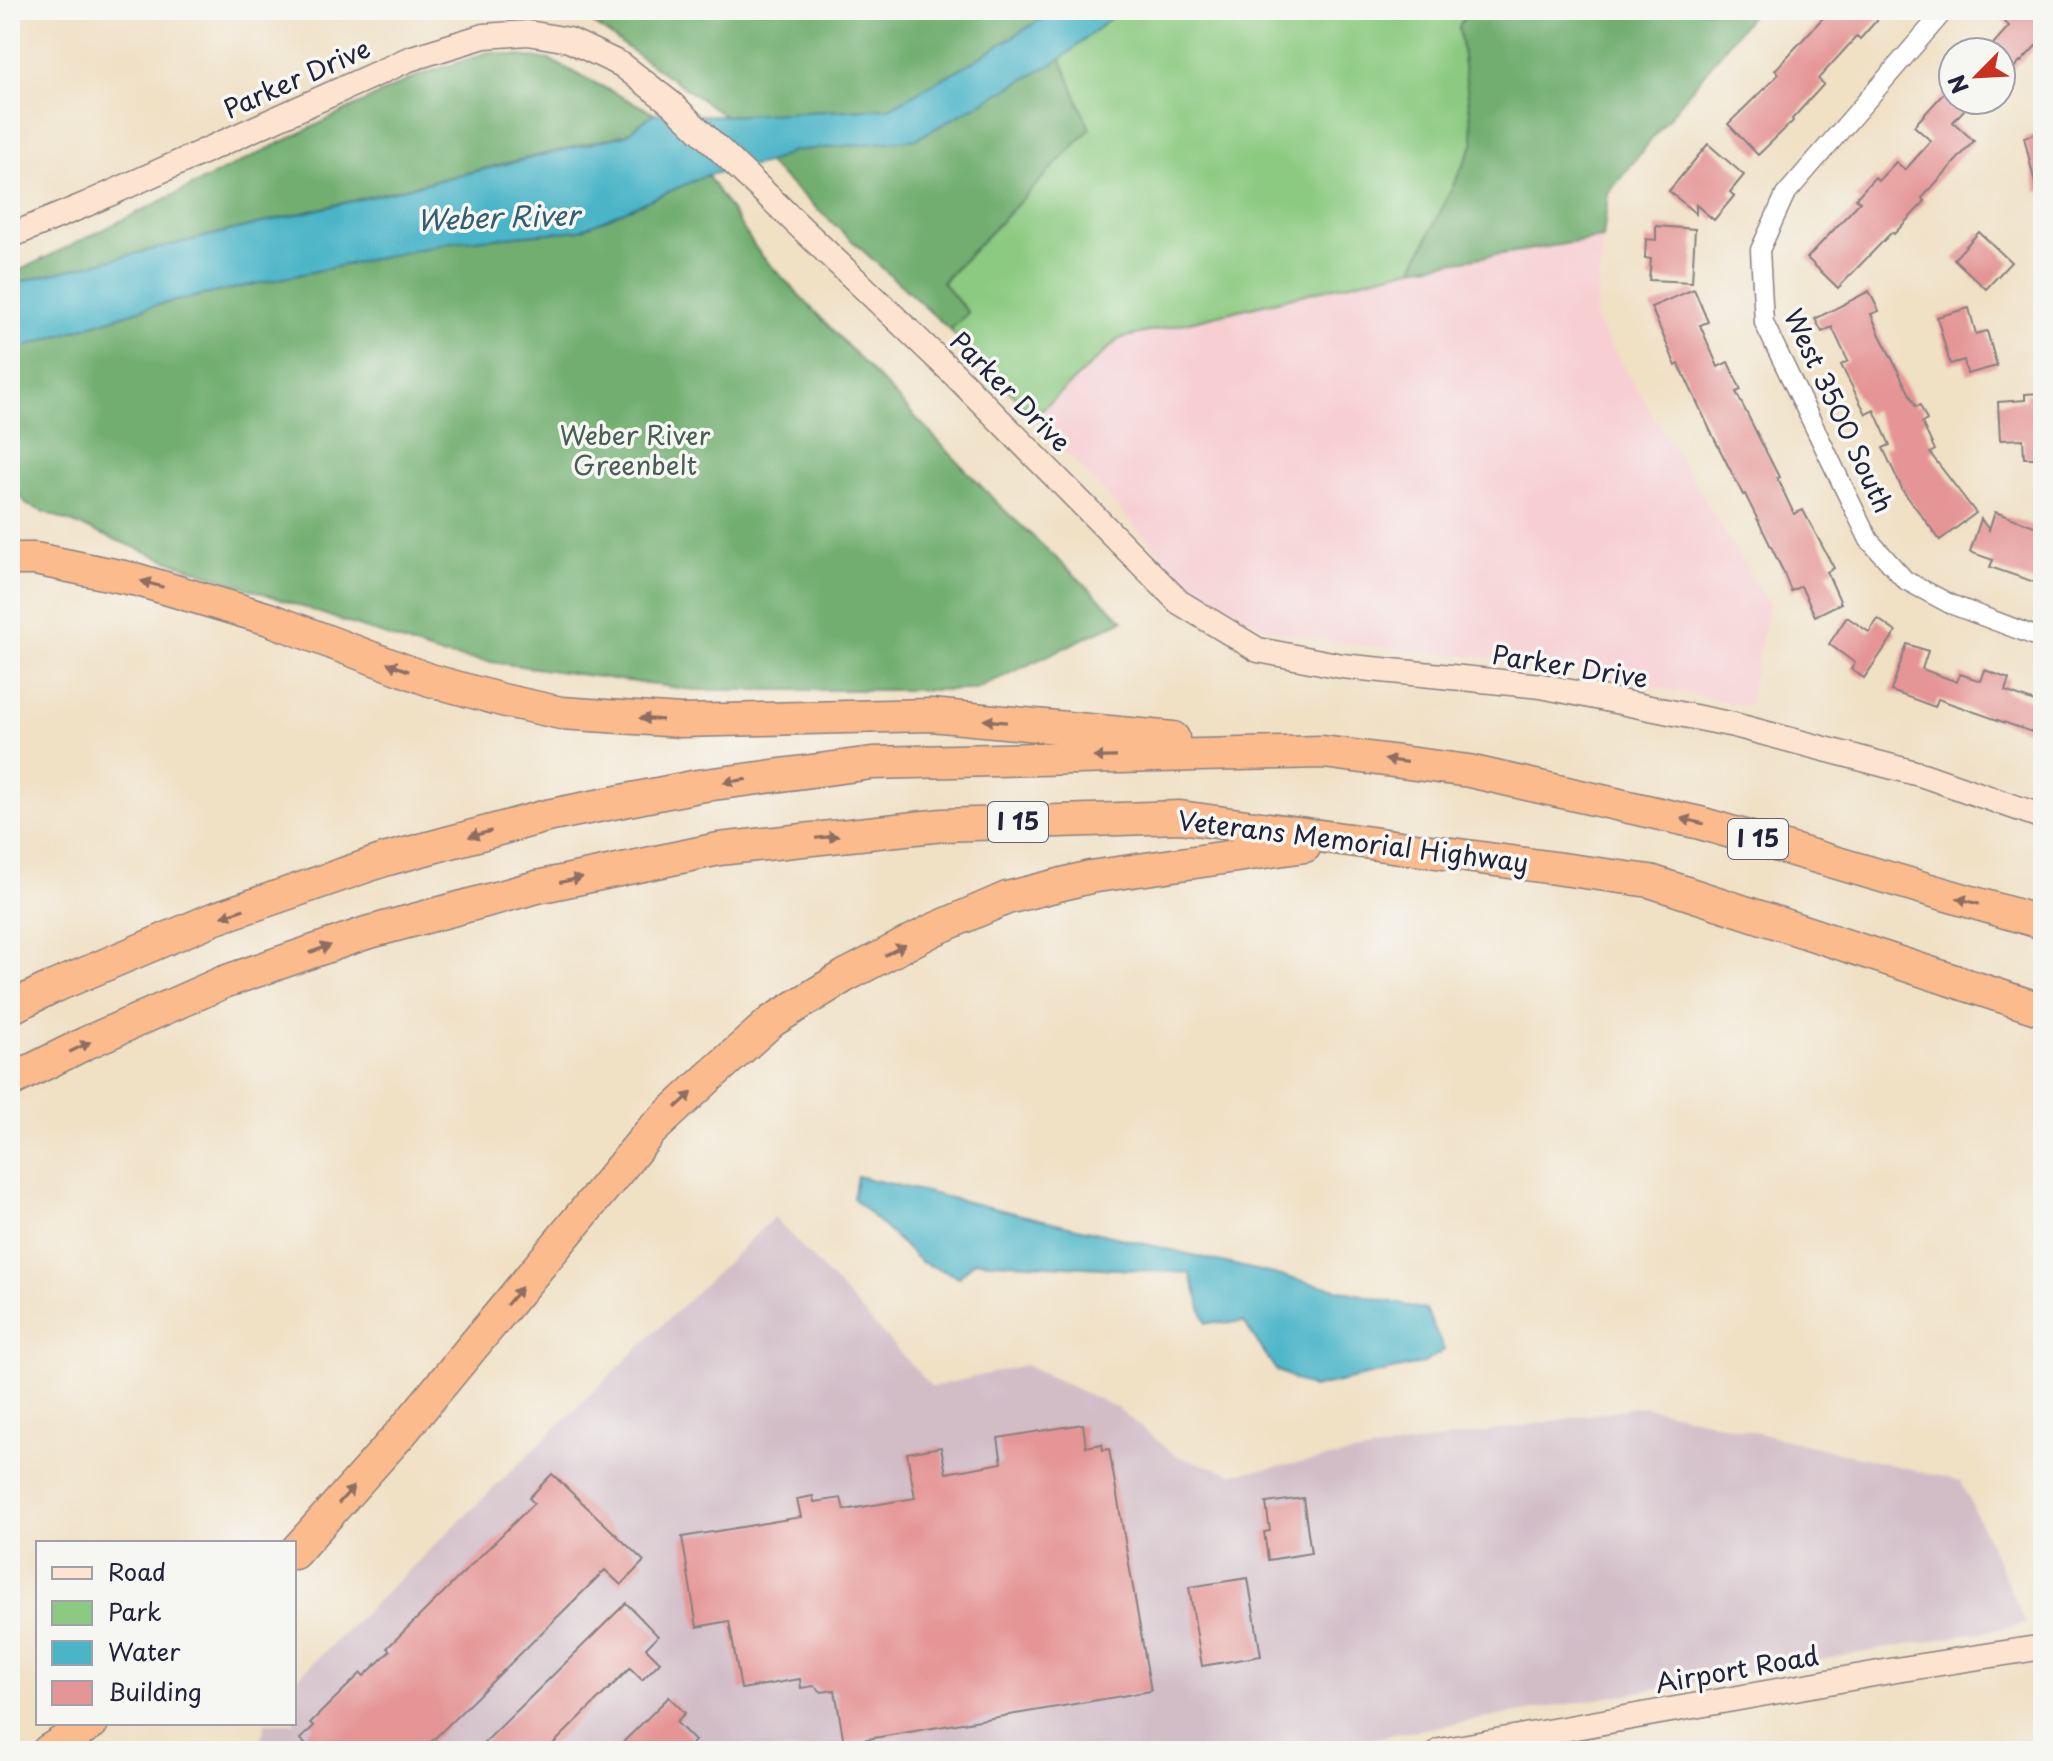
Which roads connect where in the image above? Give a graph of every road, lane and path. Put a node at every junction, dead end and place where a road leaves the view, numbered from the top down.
1 (1945, 10) edge
2 (10, 236) edge
3 (10, 559) edge
4 (2043, 639) edge
5 (1323, 752) junction
6 (2043, 817) edge
7 (1346, 841) junction
8 (2043, 923) edge
9 (10, 1008) edge
10 (2043, 1010) edge
11 (10, 1081) edge
12 (296, 1551) edge
13 (2043, 1647) edge
14 (89, 1725) edge
15 (55, 1748) edge
16 (1440, 1751) edge

1 - 4 street, West 3500 South
2 - 6 street, Parker Drive
5 -> 3 highway
8 -> 5 highway, I 15
5 -> 9 highway, I 15
7 - 10 highway, Veterans Memorial Highway / I 15
11 -> 7 highway, Veterans Memorial Highway / I 15
12 -> 7 highway
13 - 16 street, Airport Road
14 - 15 highway

